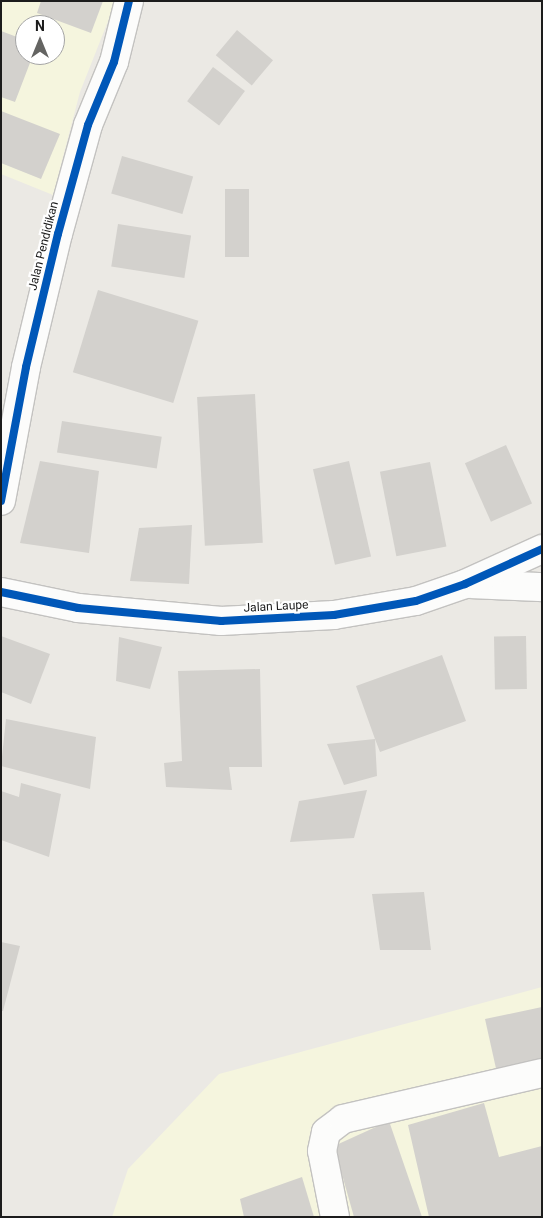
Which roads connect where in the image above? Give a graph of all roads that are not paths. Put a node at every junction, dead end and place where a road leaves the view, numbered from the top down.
1 (129, 1) edge
2 (1, 501) edge
3 (542, 549) edge
4 (465, 584) junction
5 (542, 586) edge
6 (1, 592) edge
7 (542, 1073) edge
8 (335, 1217) edge

1 - 2 street, Jalan Pendidikan
3 - 4 street, Jalan Laupe
4 - 5 street
4 - 6 street, Jalan Laupe
7 - 8 street

